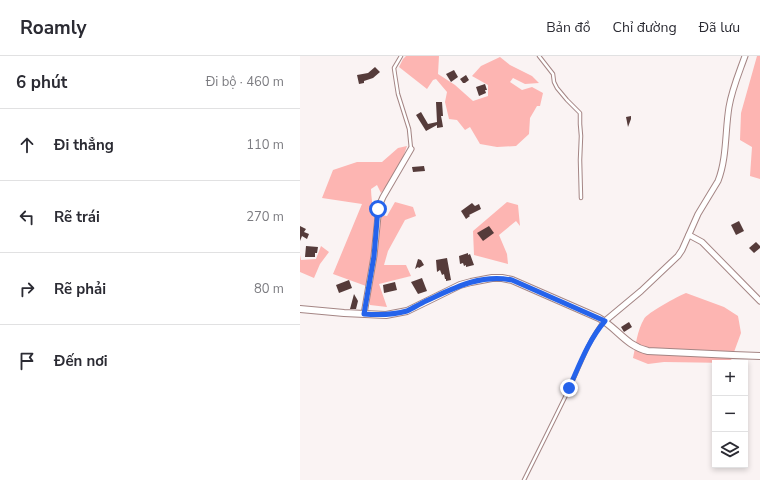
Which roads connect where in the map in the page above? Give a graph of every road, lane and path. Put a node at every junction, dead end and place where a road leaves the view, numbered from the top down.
1 (401, 56) edge
2 (535, 56) edge
3 (540, 56) edge
4 (544, 56) edge
5 (745, 56) edge
6 (411, 149) joint
7 (581, 198) dead end
8 (689, 234) junction
9 (760, 301) edge
10 (300, 309) edge
11 (364, 314) junction
12 (605, 321) junction
13 (760, 356) edge
14 (524, 480) edge

1 - 6 lane
2 - 3 lane
3 - 4 lane
3 - 7 lane
5 - 8 street
6 - 11 street
8 - 9 street
8 - 12 street
10 - 11 street
11 - 12 street
12 - 13 street
12 - 14 lane

